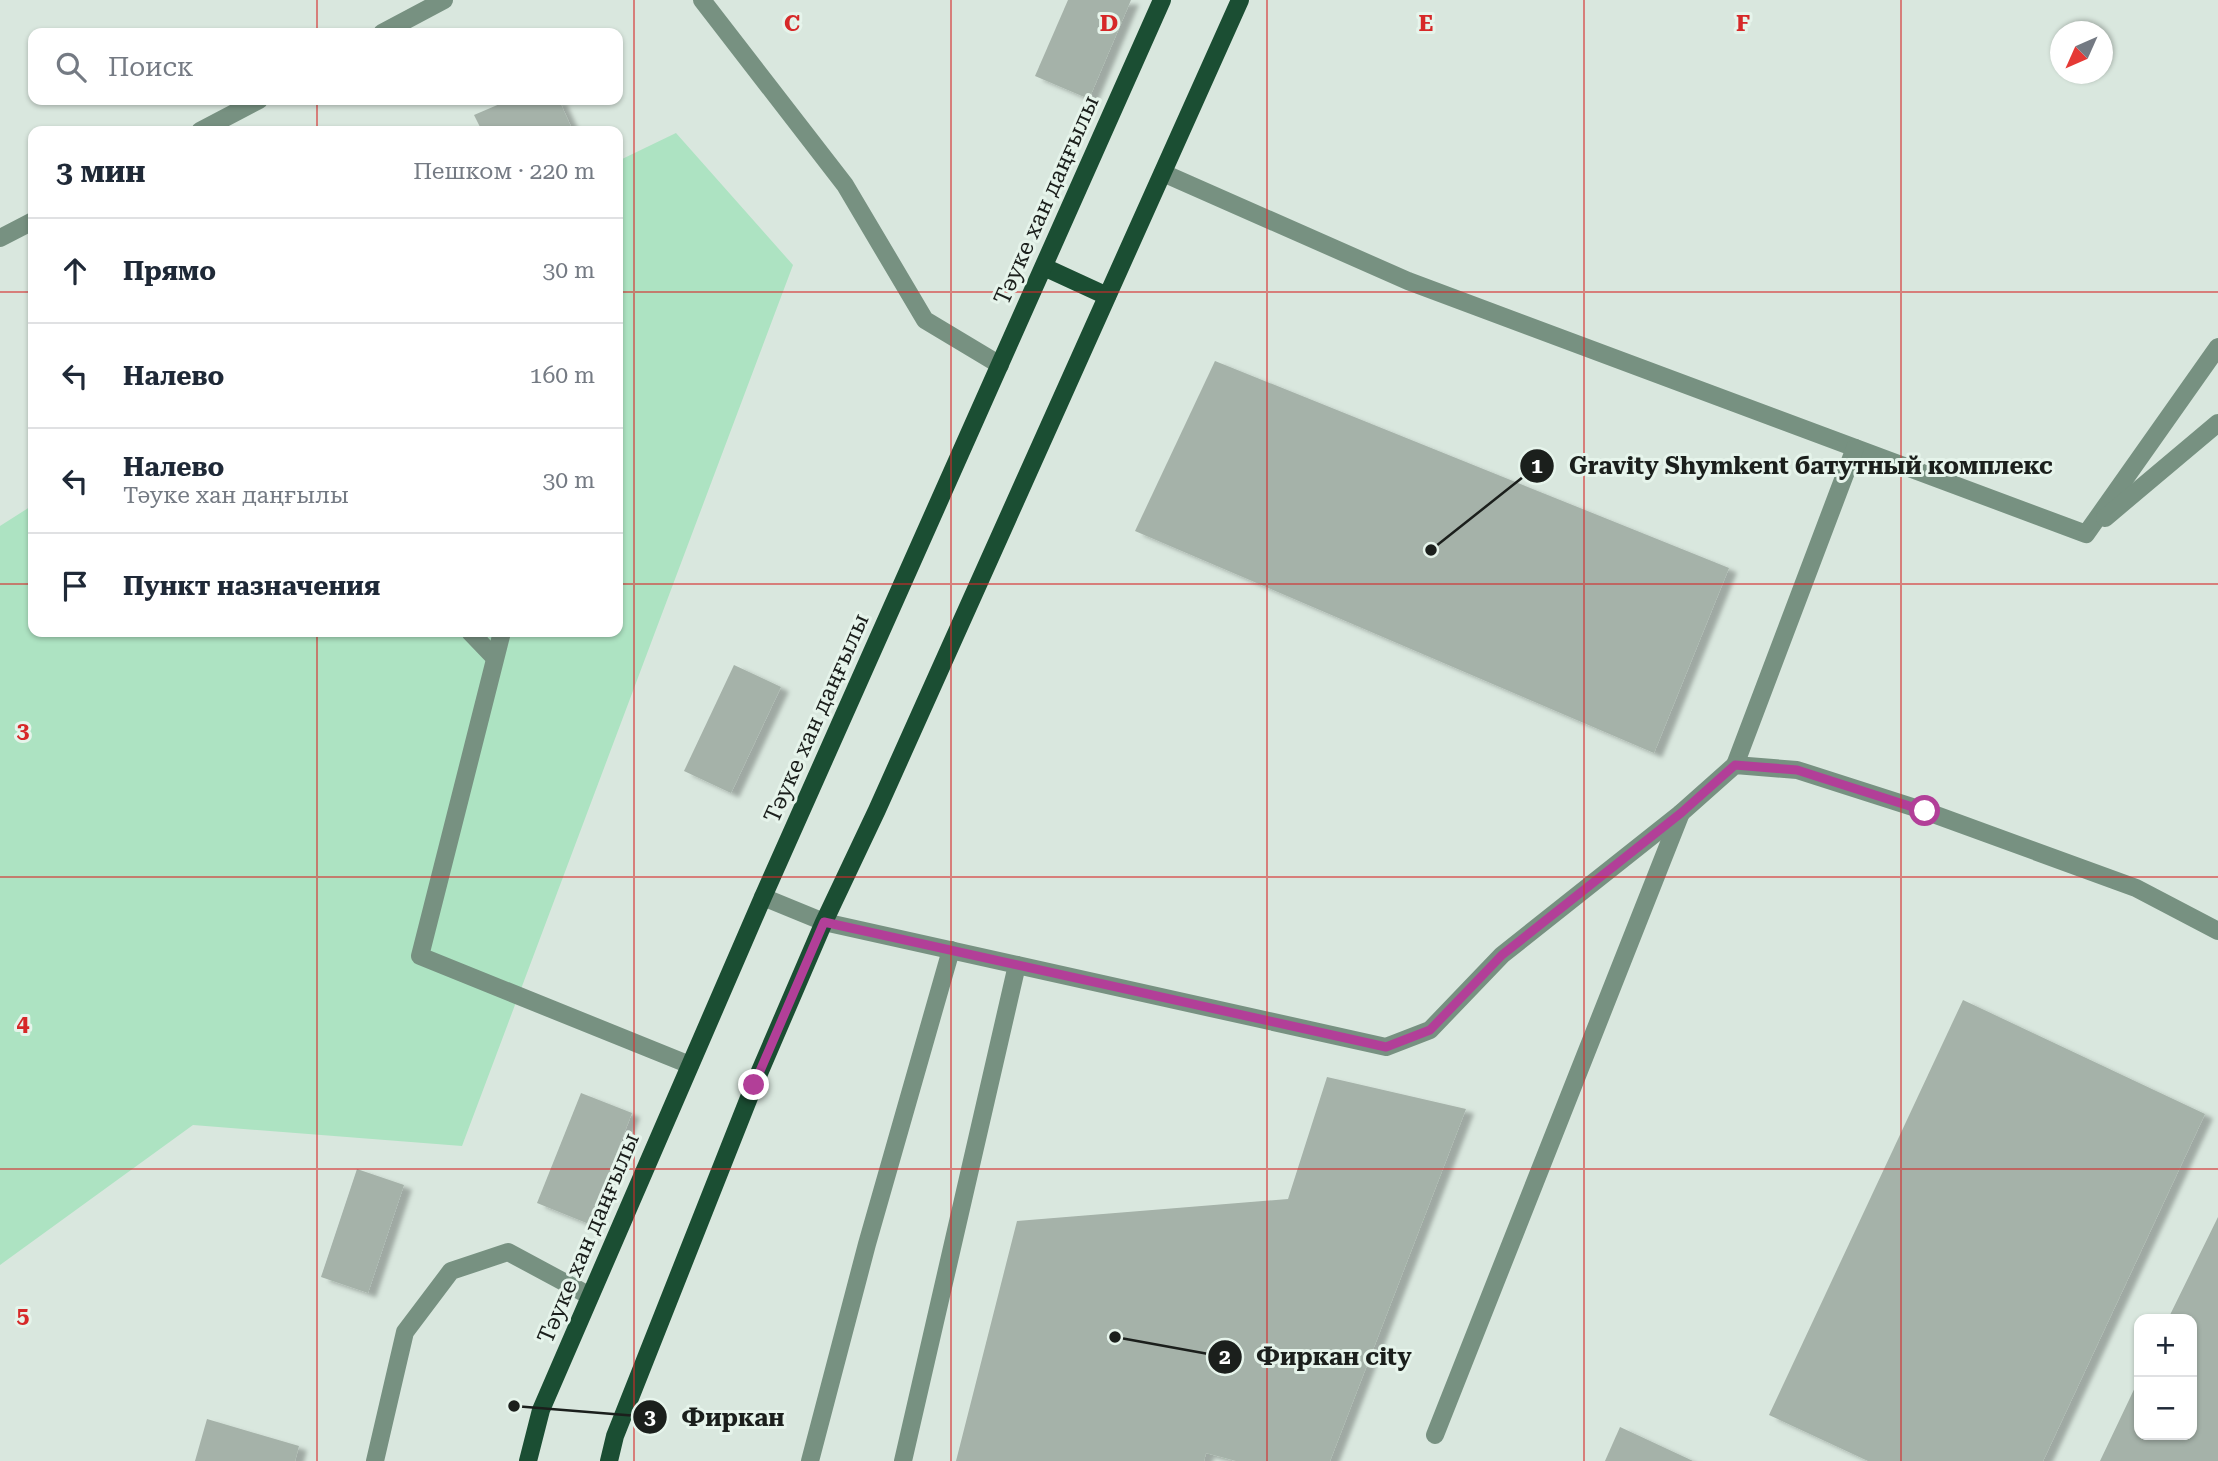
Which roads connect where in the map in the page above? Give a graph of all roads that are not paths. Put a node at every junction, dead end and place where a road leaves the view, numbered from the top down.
1 (444, 0) edge
2 (702, 0) edge
3 (1162, 0) edge
4 (1240, 0) edge
5 (391, 28) edge
6 (249, 105) edge
7 (209, 126) edge
8 (1163, 173) junction
9 (28, 224) edge
10 (0, 239) edge
11 (1044, 267) junction
12 (1107, 296) junction
13 (2218, 347) edge
14 (1000, 365) junction
15 (2218, 423) edge
16 (1856, 448) junction
17 (2086, 534) junction
18 (475, 637) edge
19 (500, 637) edge
20 (494, 657) junction
21 (1735, 765) junction
22 (1681, 813) junction
23 (763, 897) junction
24 (824, 922) junction
25 (2218, 930) edge
26 (951, 950) junction
27 (1017, 965) junction
28 (690, 1065) junction
29 (590, 1296) junction
30 (1436, 1434) dead end
31 (375, 1461) edge
32 (528, 1461) edge
33 (609, 1461) edge
34 (810, 1461) edge
35 (903, 1461) edge

1 - 5 street
2 - 14 street
3 - 11 main road, Тәуке хан даңғылы
4 - 8 main road
6 - 7 street
8 - 12 main road
8 - 16 street
9 - 10 street
11 - 12 main road
11 - 14 main road, Тәуке хан даңғылы
12 - 24 main road
13 - 17 street
14 - 23 main road, Тәуке хан даңғылы
15 - 17 street
16 - 17 street
16 - 21 street
18 - 20 street
19 - 20 street
20 - 28 street
21 - 22 street
21 - 25 street
22 - 27 street
22 - 30 street
23 - 24 street
23 - 28 main road, Тәуке хан даңғылы
24 - 26 street
24 - 33 main road
26 - 27 street
26 - 34 street
27 - 35 street
28 - 29 main road, Тәуке хан даңғылы
29 - 31 street
29 - 32 main road, Тәуке хан даңғылы

